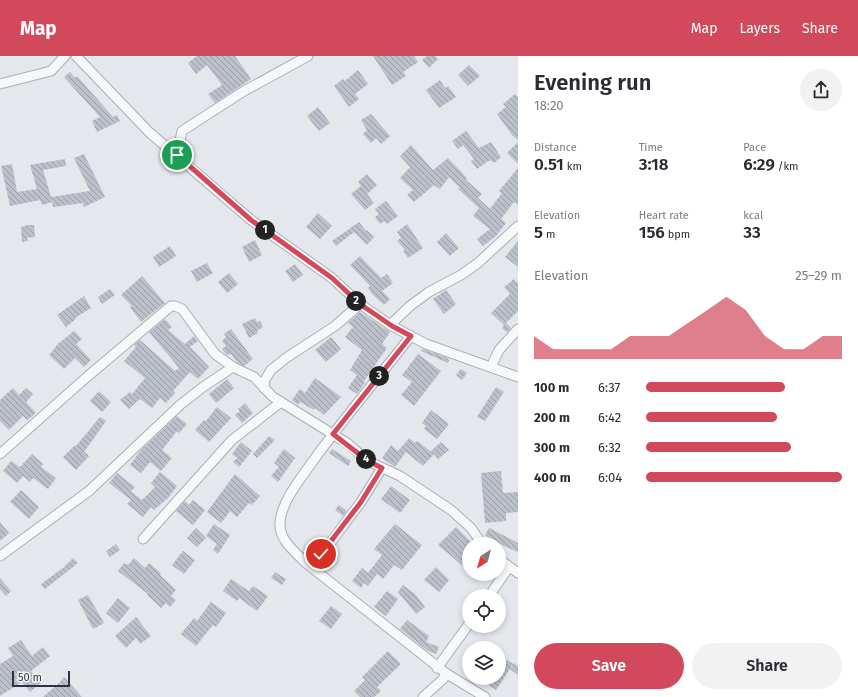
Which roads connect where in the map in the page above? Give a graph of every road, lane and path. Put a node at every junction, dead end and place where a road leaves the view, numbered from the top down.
1 (65, 56) edge
2 (76, 56) edge
3 (308, 56) edge
4 (0, 84) edge
5 (177, 155) junction
6 (518, 226) edge
7 (349, 294) junction
8 (360, 304) junction
9 (348, 314) junction
10 (390, 325) junction
11 (518, 329) edge
12 (411, 336) junction
13 (233, 367) junction
14 (491, 367) junction
15 (268, 374) junction
16 (254, 377) junction
17 (518, 378) edge
18 (264, 388) junction
19 (281, 402) junction
20 (333, 434) junction
21 (0, 454) edge
22 (382, 468) junction
23 (477, 537) edge
24 (143, 539) dead end
25 (0, 556) edge
26 (309, 558) dead end
27 (506, 565) edge
28 (509, 567) junction
29 (518, 573) edge
30 (494, 589) edge
31 (462, 633) edge
32 (437, 668) junction
33 (446, 674) junction
34 (423, 697) edge
35 (486, 697) edge

1 - 4 street
2 - 5 street
3 - 5 street
5 - 7 street
6 - 10 street
7 - 8 street
7 - 9 street
8 - 9 street
8 - 10 street
9 - 15 street
10 - 12 street
11 - 14 street
12 - 14 street
12 - 20 street
13 - 16 street
13 - 21 street
13 - 25 street
14 - 17 street
15 - 16 street
15 - 18 street
16 - 18 street
18 - 19 street
19 - 20 street
19 - 24 street
20 - 22 street
20 - 32 street
22 - 23 street
22 - 26 street
27 - 28 street
28 - 29 street
28 - 30 street
31 - 32 street
32 - 33 street
33 - 34 street
33 - 35 street

